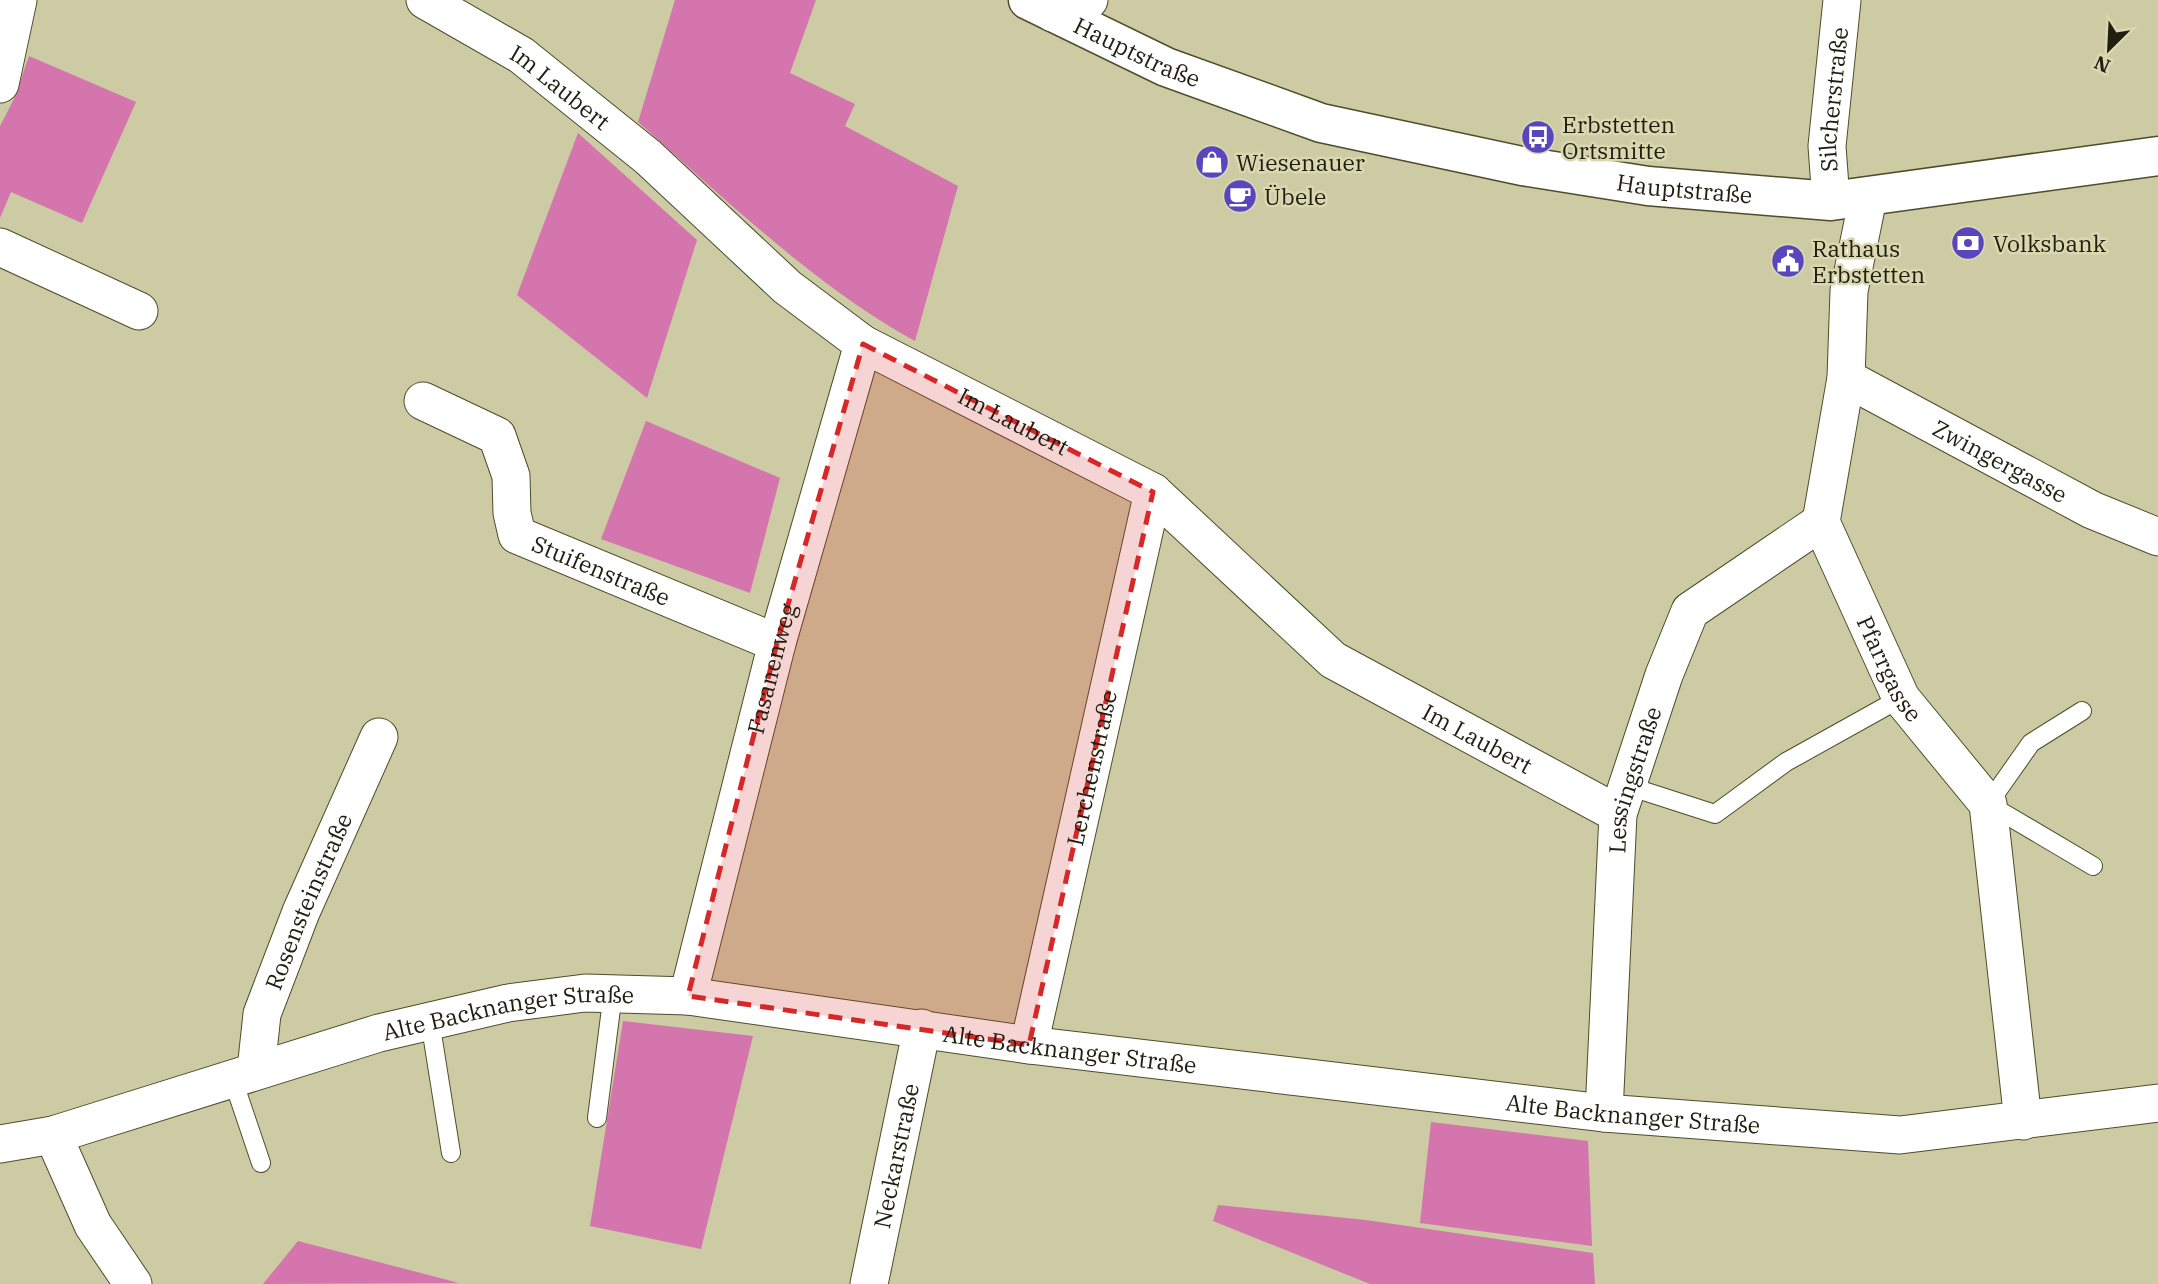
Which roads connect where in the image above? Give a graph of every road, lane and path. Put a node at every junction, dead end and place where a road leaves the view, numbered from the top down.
1 (18, 0) edge
2 (425, 0) edge
3 (1089, 0) edge
4 (1842, 0) edge
5 (1041, 6) edge
6 (0, 84) edge
7 (2158, 156) edge
8 (1849, 200) junction
9 (0, 247) edge
10 (139, 311) dead end
11 (863, 344) junction
12 (1846, 378) junction
13 (423, 401) dead end
14 (1153, 492) junction
15 (1821, 522) junction
16 (2158, 537) edge
17 (778, 643) junction
18 (1901, 698) junction
19 (2082, 711) dead end
20 (379, 737) dead end
21 (1623, 800) junction
22 (1988, 804) junction
23 (2093, 866) dead end
24 (613, 993) junction
25 (688, 996) junction
26 (430, 1021) junction
27 (922, 1028) junction
28 (1030, 1045) junction
29 (244, 1073) junction
30 (2158, 1103) edge
31 (1604, 1113) junction
32 (597, 1118) dead end
33 (2023, 1121) junction
34 (53, 1135) junction
35 (0, 1144) edge
36 (451, 1153) dead end
37 (261, 1163) dead end
38 (133, 1284) edge
39 (869, 1284) edge

1 - 6 street
2 - 11 street, Im Laubert
3 - 5 street
4 - 8 street, Silcherstraße
5 - 8 street, Hauptstraße
7 - 8 street, Hauptstraße
8 - 12 street
9 - 10 street
11 - 14 street, Im Laubert
11 - 17 street, Fasanenweg
12 - 15 street
12 - 16 street, Zwingergasse
13 - 17 street, Stuifenstraße
14 - 21 street, Im Laubert
14 - 28 street, Lerchenstraße
15 - 18 street, Pfarrgasse
15 - 21 street, Lessingstraße
17 - 25 street, Fasanenweg
18 - 21 lane
18 - 22 street, Pfarrgasse
19 - 22 lane
20 - 29 street, Rosensteinstraße
21 - 31 street, Lessingstraße
22 - 23 lane
22 - 33 street
24 - 25 street, Alte Backnanger Straße
24 - 26 street, Alte Backnanger Straße
24 - 32 lane
25 - 27 street, Alte Backnanger Straße
26 - 29 street, Alte Backnanger Straße
26 - 36 lane
27 - 28 street, Alte Backnanger Straße
27 - 39 street, Neckarstraße
28 - 31 street, Alte Backnanger Straße
29 - 34 street, Alte Backnanger Straße
29 - 37 lane
30 - 33 street, Alte Backnanger Straße
31 - 33 street, Alte Backnanger Straße
34 - 35 street, Alte Backnanger Straße
34 - 38 street

